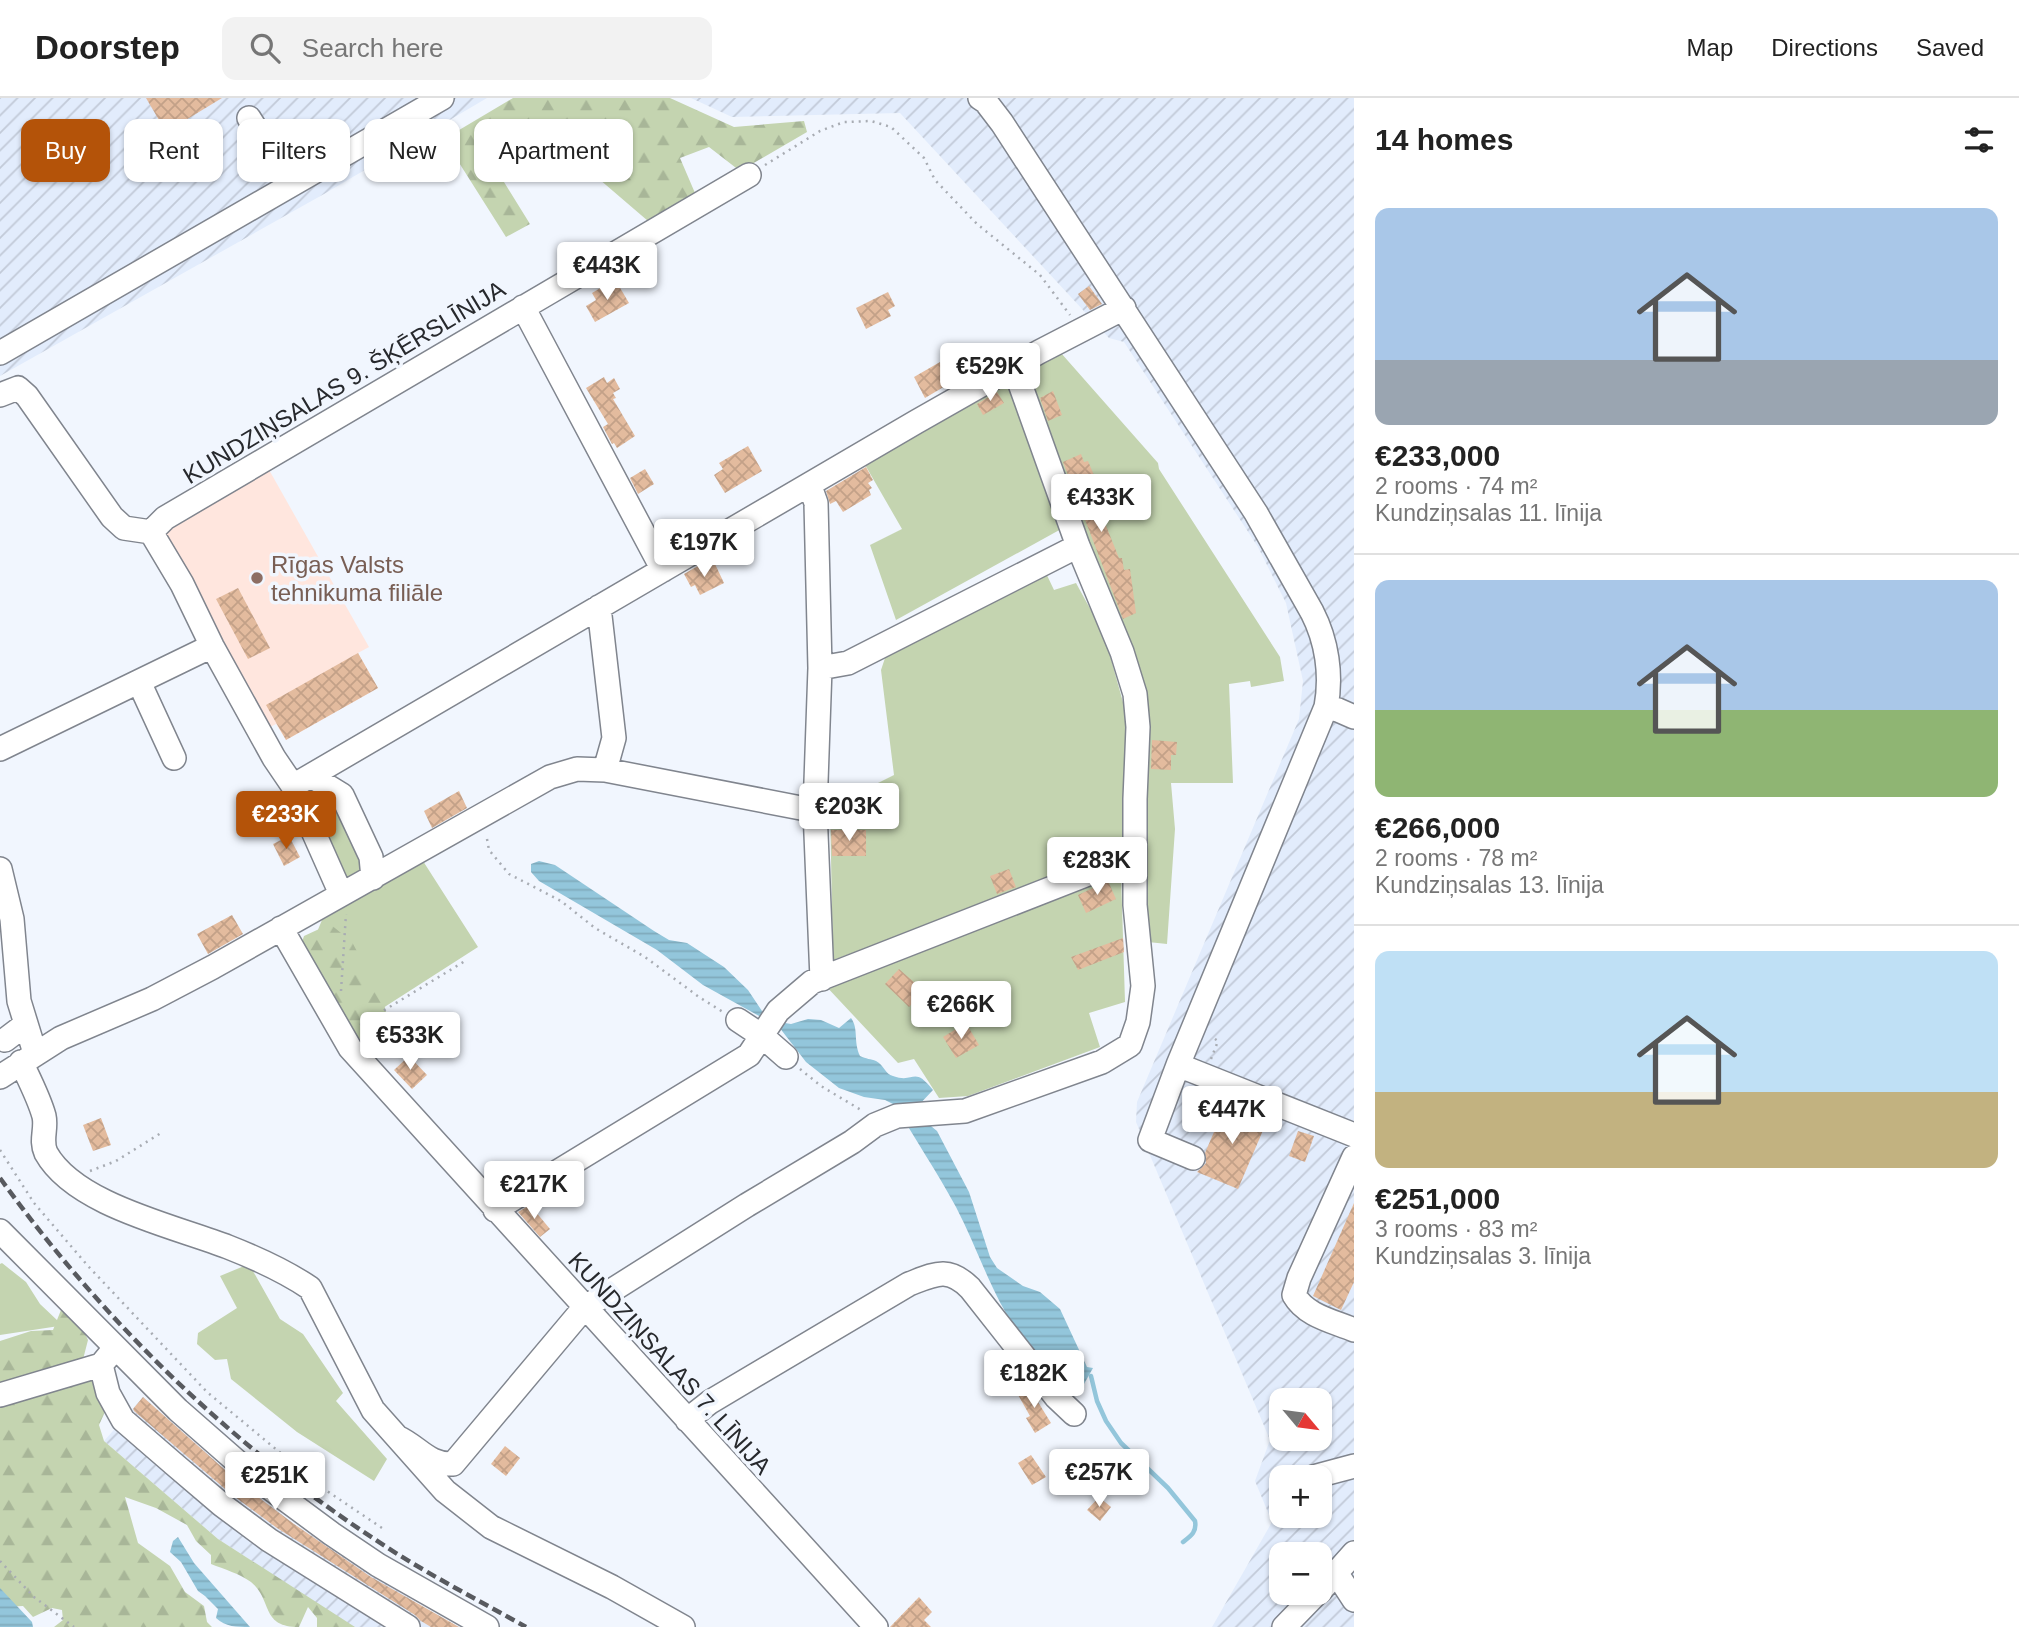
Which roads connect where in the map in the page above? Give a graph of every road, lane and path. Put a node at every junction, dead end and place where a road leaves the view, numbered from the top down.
1 (442, 98) edge
2 (985, 99) edge
3 (248, 118) dead end
4 (749, 175) joint
5 (290, 185) junction
6 (523, 307) junction
7 (1124, 308) junction
8 (1091, 327) junction
9 (0, 353) edge
10 (1014, 367) junction
11 (9, 392) edge
12 (810, 486) junction
13 (150, 532) junction
14 (1078, 546) junction
15 (663, 570) junction
16 (599, 607) junction
17 (212, 646) junction
18 (820, 668) junction
19 (139, 682) junction
20 (1326, 707) junction
21 (1354, 717) edge
22 (0, 749) edge
23 (174, 758) dead end
24 (605, 770) junction
25 (302, 781) junction
26 (816, 810) junction
27 (482, 829) junction
28 (1134, 856) junction
29 (0, 869) edge
30 (373, 878) junction
31 (344, 901) junction
32 (281, 928) junction
33 (465, 961) dead end
34 (822, 979) junction
35 (330, 1014) junction
36 (738, 1020) joint
37 (26, 1024) junction
38 (342, 1036) junction
39 (1212, 1037) dead end
40 (5, 1041) dead end
41 (759, 1041) junction
42 (786, 1057) joint
43 (28, 1058) junction
44 (1178, 1065) junction
45 (1204, 1075) junction
46 (0, 1077) edge
47 (875, 1125) junction
48 (161, 1133) dead end
49 (1354, 1135) edge
50 (0, 1150) edge
51 (1354, 1157) edge
52 (1193, 1158) dead end
53 (84, 1171) dead end
54 (495, 1210) junction
55 (0, 1231) edge
56 (584, 1308) junction
57 (1354, 1330) edge
58 (108, 1357) junction
59 (0, 1395) edge
60 (1074, 1414) dead end
61 (687, 1420) junction
62 (397, 1437) junction
63 (1354, 1466) edge
64 (1332, 1472) edge
65 (385, 1530) dead end
66 (1354, 1553) edge
67 (0, 1560) edge
68 (1337, 1574) junction
69 (1332, 1579) edge
70 (1354, 1600) edge
71 (1306, 1605) edge
72 (74, 1627) edge
73 (408, 1627) edge
74 (487, 1627) edge
75 (683, 1627) edge
76 (876, 1627) edge
77 (1284, 1627) edge

1 - 5 street
2 - 7 street
3 - 5 street
4 - 6 street, KUNDZIŅSALAS 9. ŠĶĒRSLĪNIJA
4 - 8 path
5 - 9 street
6 - 13 street, KUNDZIŅSALAS 9. ŠĶĒRSLĪNIJA
6 - 15 street
7 - 8 street
7 - 20 street
8 - 10 street
10 - 12 street
10 - 14 street
11 - 13 street
12 - 15 street
12 - 18 street
13 - 17 street
14 - 18 street
14 - 28 street
15 - 16 street
16 - 24 street
16 - 25 street
17 - 19 street
17 - 25 street
18 - 26 street
19 - 22 street
19 - 23 street
20 - 21 street
20 - 44 street
24 - 26 street
24 - 27 street
25 - 30 street
25 - 31 street
26 - 34 street
27 - 30 street
27 - 36 path
28 - 34 street
28 - 47 street
29 - 37 street
30 - 31 street
31 - 32 street
31 - 35 path
32 - 35 street, KUNDZIŅSALAS 7. LĪNIJA
32 - 43 street
33 - 38 path
34 - 41 street
35 - 38 street, KUNDZIŅSALAS 7. LĪNIJA
36 - 41 street
37 - 40 street
37 - 43 street
38 - 54 street, KUNDZIŅSALAS 7. LĪNIJA
39 - 45 path
41 - 42 street
41 - 54 street
42 - 47 path
43 - 46 street
43 - 62 street
44 - 45 street
44 - 52 street
45 - 49 street
47 - 56 street
48 - 53 path
50 - 65 path
51 - 57 street
54 - 56 street, KUNDZIŅSALAS 7. LĪNIJA
55 - 58 street
56 - 61 street, KUNDZIŅSALAS 7. LĪNIJA
56 - 62 street
58 - 59 street
58 - 73 street
58 - 74 street
60 - 61 street
61 - 76 street, KUNDZIŅSALAS 7. LĪNIJA
62 - 75 street
63 - 64 street
66 - 68 street
67 - 72 path
68 - 69 street
68 - 70 street
71 - 77 street

